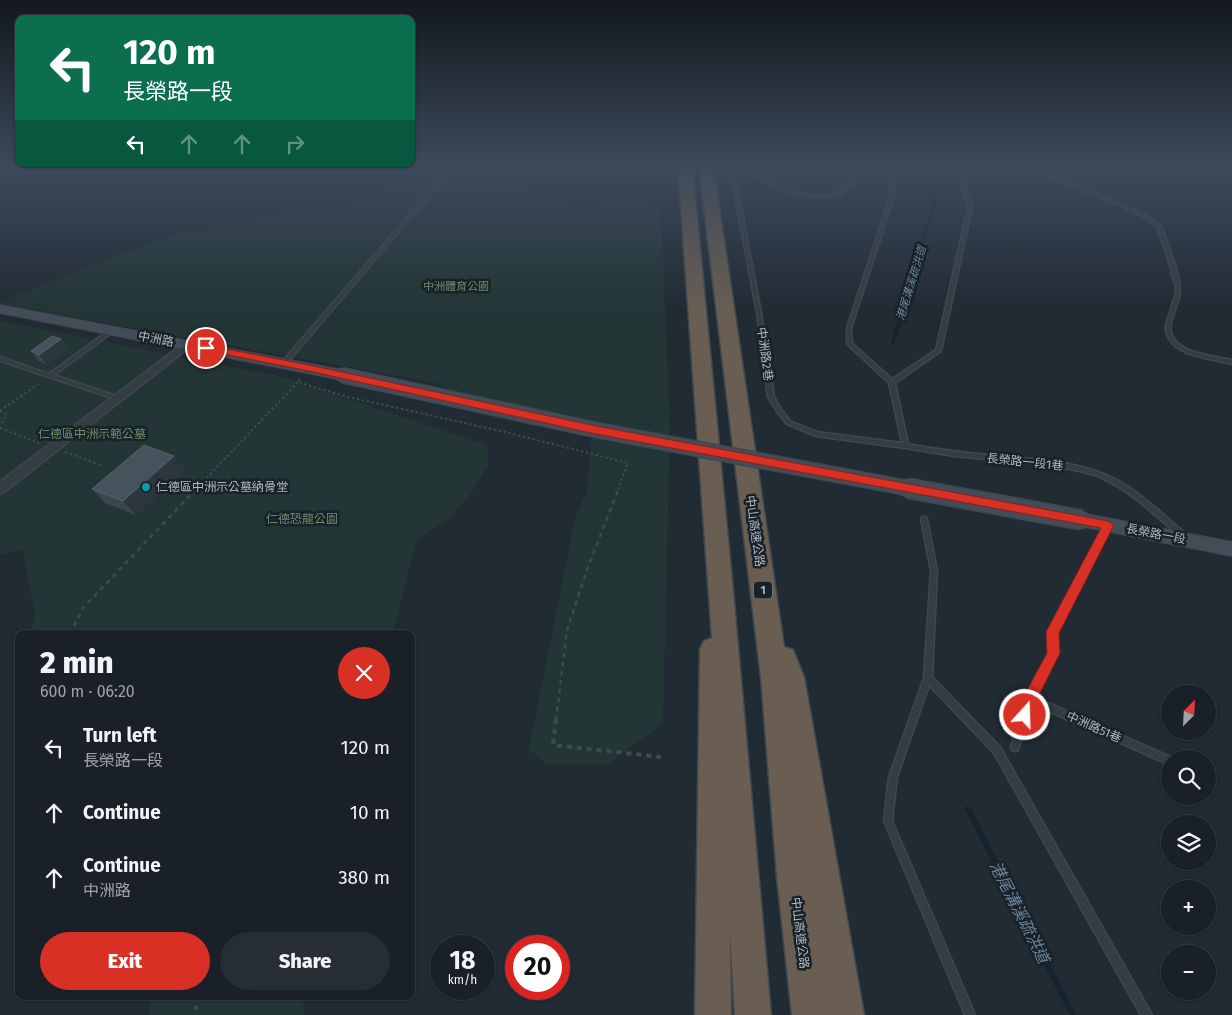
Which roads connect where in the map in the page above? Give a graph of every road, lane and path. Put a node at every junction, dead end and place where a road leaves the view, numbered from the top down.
1 (412, 213) edge
2 (689, 213) edge
3 (712, 213) edge
4 (740, 213) edge
5 (887, 213) edge
6 (969, 213) edge
7 (1142, 213) edge
8 (0, 309) edge
9 (112, 330) junction
10 (187, 344) junction
11 (0, 359) edge
12 (1232, 362) edge
13 (284, 363) junction
14 (304, 367) junction
15 (51, 375) junction
16 (342, 375) joint
17 (298, 382) junction
18 (892, 382) junction
19 (117, 398) junction
20 (0, 411) edge
21 (0, 424) edge
22 (905, 446) junction
23 (0, 489) edge
24 (924, 519) dead end
25 (1108, 525) junction
26 (1189, 540) junction
27 (1232, 549) edge
28 (721, 591) junction
29 (764, 598) junction
30 (72, 630) edge
31 (928, 678) junction
32 (1030, 699) junction
33 (1015, 747) dead end
34 (661, 757) dead end
35 (1161, 757) edge
36 (195, 1000) edge
37 (196, 1010) dead end
38 (713, 1015) edge
39 (752, 1015) edge
40 (810, 1015) edge
41 (846, 1015) edge
42 (970, 1015) edge
43 (1148, 1015) edge

1 - 13 lane
2 - 28 highway
3 - 29 highway, 中山高速公路 / 1
4 - 22 lane, 中洲路2巷
5 - 18 lane
6 - 18 lane
7 - 12 lane
8 - 9 street, 中洲路
9 - 10 street, 中洲路
9 - 15 lane
10 - 13 street, 中洲路
10 - 19 street
11 - 15 lane
13 - 14 street, 中洲路
14 - 16 street, 中洲路
14 - 17 path
15 - 19 lane
15 - 20 path
16 - 25 street, 長榮路一段, bridge
17 - 30 path
17 - 34 path
18 - 22 lane
19 - 23 street
20 - 21 path
22 - 26 lane, 長榮路一段1巷
24 - 31 lane
25 - 26 street, 長榮路一段
25 - 32 lane
26 - 27 street, 長榮路一段
28 - 38 highway
28 - 39 highway
29 - 40 highway, 中山高速公路 / 1
29 - 41 highway
31 - 42 lane
31 - 43 lane
32 - 33 lane
32 - 35 lane, 中洲路51巷
36 - 37 path

